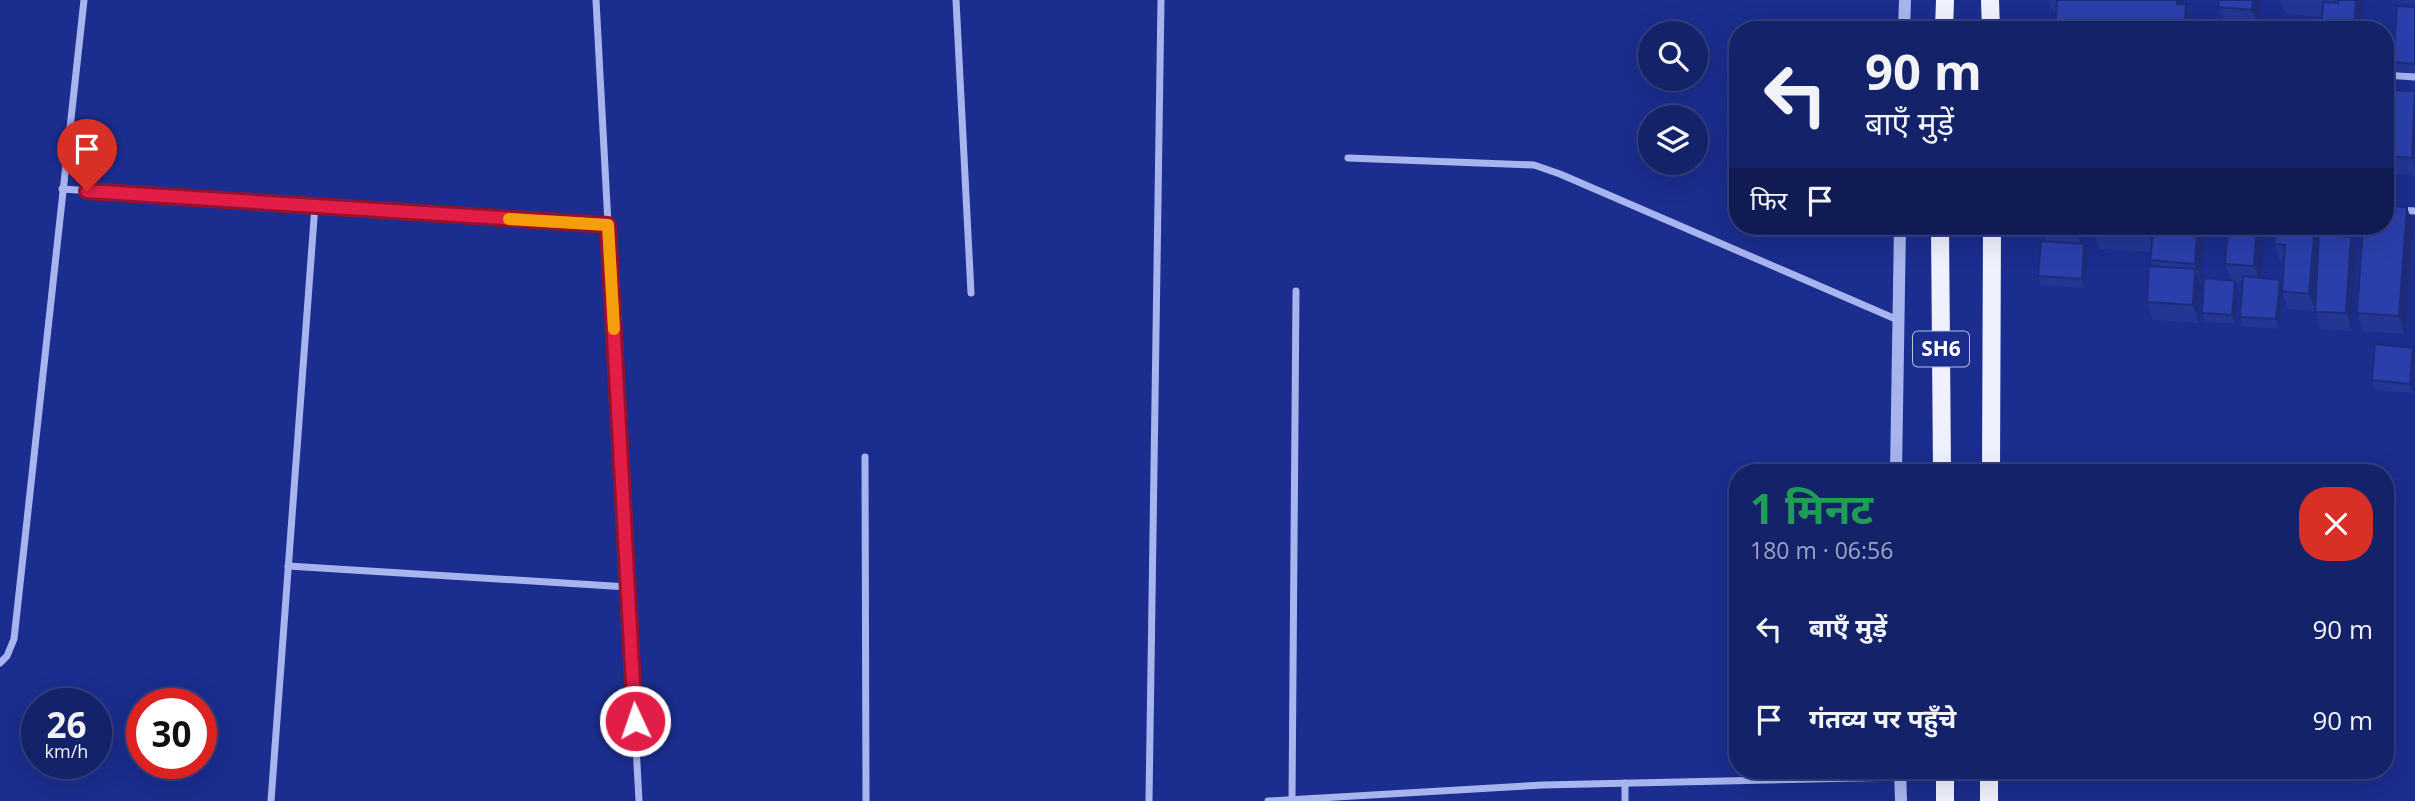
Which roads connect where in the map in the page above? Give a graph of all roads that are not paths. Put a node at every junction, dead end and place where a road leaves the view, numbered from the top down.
1 (84, 0) edge
2 (596, 0) edge
3 (956, 0) edge
4 (1161, 0) edge
5 (1905, 0) edge
6 (1945, 0) edge
7 (1990, 0) edge
8 (1904, 21) edge
9 (1944, 21) edge
10 (1990, 21) edge
11 (2394, 76) edge
12 (2415, 77) edge
13 (1348, 158) dead end
14 (62, 189) junction
15 (315, 205) junction
16 (2394, 210) edge
17 (2415, 211) edge
18 (608, 225) junction
19 (1900, 235) edge
20 (1940, 235) edge
21 (1992, 235) edge
22 (1296, 291) dead end
23 (971, 293) dead end
24 (1898, 320) junction
25 (865, 457) dead end
26 (1896, 464) edge
27 (1942, 464) edge
28 (1991, 464) edge
29 (288, 566) junction
30 (628, 587) junction
31 (0, 663) edge
32 (1747, 779) edge
33 (1900, 779) edge
34 (1945, 779) edge
35 (1989, 779) edge
36 (1625, 783) junction
37 (1422, 797) edge
38 (1292, 800) edge
39 (271, 801) edge
40 (639, 801) edge
41 (866, 801) edge
42 (1149, 801) edge
43 (1268, 801) edge
44 (1625, 801) edge
45 (1900, 801) edge
46 (1945, 801) edge
47 (1989, 801) edge

1 - 14 street
2 - 18 street
3 - 23 street
4 - 42 street
5 - 8 street
6 - 9 main road
7 - 10 main road
11 - 12 street
13 - 24 street
14 - 15 street
14 - 31 street
15 - 18 street
15 - 29 street
16 - 17 street
18 - 30 street
19 - 24 street
20 - 27 main road, SH6
21 - 28 main road, SH6
22 - 38 street
24 - 26 street
25 - 41 street
29 - 30 street
29 - 39 street
30 - 40 street
32 - 36 street
33 - 45 street
34 - 46 main road
35 - 47 main road
36 - 37 street
36 - 44 street
37 - 38 street
38 - 43 street

